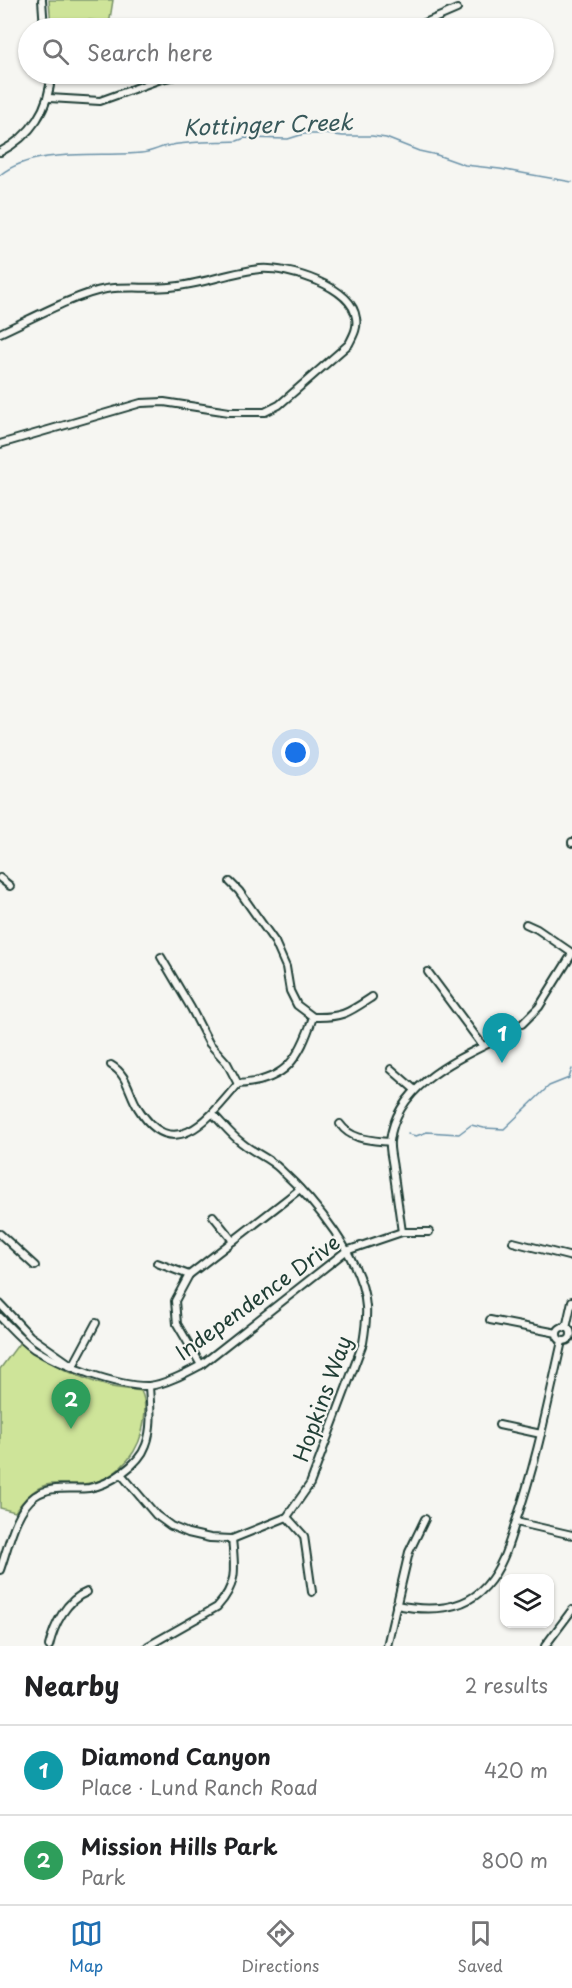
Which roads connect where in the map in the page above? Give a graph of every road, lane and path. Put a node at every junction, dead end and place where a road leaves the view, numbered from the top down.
1 (42, 0) edge
2 (457, 9) dead end
3 (43, 18) edge
4 (436, 18) edge
5 (50, 84) edge
6 (147, 84) edge
7 (49, 98) junction
8 (0, 152) edge
9 (0, 333) edge
10 (0, 444) edge
11 (0, 878) edge
12 (230, 882) dead end
13 (9, 886) dead end
14 (526, 924) dead end
15 (572, 953) edge
16 (161, 957) dead end
17 (428, 972) dead end
18 (372, 997) dead end
19 (312, 1017) junction
20 (522, 1024) dead end
21 (496, 1040) dead end
22 (483, 1046) junction
23 (111, 1065) dead end
24 (391, 1069) dead end
25 (238, 1084) junction
26 (415, 1089) junction
27 (213, 1114) junction
28 (340, 1124) dead end
29 (389, 1142) junction
30 (300, 1189) junction
31 (213, 1216) dead end
32 (429, 1232) dead end
33 (402, 1233) junction
34 (0, 1234) edge
35 (233, 1241) junction
36 (513, 1242) dead end
37 (346, 1251) junction
38 (572, 1257) edge
39 (157, 1263) dead end
40 (34, 1266) dead end
41 (189, 1275) junction
42 (572, 1301) edge
43 (0, 1304) edge
44 (0, 1317) edge
45 (490, 1320) dead end
46 (96, 1323) dead end
47 (566, 1328) junction
48 (557, 1333) junction
49 (571, 1336) edge
50 (562, 1341) junction
51 (201, 1365) junction
52 (73, 1366) junction
53 (149, 1386) junction
54 (499, 1425) dead end
55 (541, 1434) junction
56 (121, 1474) junction
57 (287, 1517) junction
58 (425, 1519) dead end
59 (516, 1522) junction
60 (572, 1535) edge
61 (232, 1539) junction
62 (3, 1550) edge
63 (0, 1570) edge
64 (87, 1592) dead end
65 (312, 1592) dead end
66 (396, 1605) junction
67 (572, 1610) edge
68 (49, 1646) edge
69 (147, 1646) edge
70 (387, 1646) edge
71 (545, 1646) edge

1 - 3 street
2 - 4 street
5 - 7 street
6 - 7 street
7 - 8 street
9 - 10 street
11 - 13 street
12 - 19 street
14 - 15 street
15 - 20 street
16 - 25 street
17 - 22 street
18 - 19 street
19 - 25 street
21 - 22 street
22 - 26 street
23 - 27 street
24 - 26 street
25 - 27 street
26 - 29 street
27 - 30 street, Hopkins Way
28 - 29 street
29 - 33 street
30 - 35 street
30 - 37 street, Hopkins Way
31 - 35 street
32 - 33 street, Independence Drive
33 - 37 street, Independence Drive
34 - 40 street
35 - 41 street
36 - 38 street
37 - 51 street, Independence Drive
37 - 57 street, Hopkins Way
39 - 41 street
41 - 51 street
42 - 47 street
43 - 52 street, Independence Drive
44 - 52 street, Independence Drive
45 - 48 street
46 - 52 street
47 - 48 street
47 - 49 street
48 - 50 street
49 - 50 street
50 - 55 street
51 - 53 street, Independence Drive
52 - 53 street, Independence Drive
53 - 56 street
54 - 55 street
55 - 59 street
56 - 61 street
56 - 62 street
57 - 61 street
57 - 65 street
58 - 66 street
59 - 60 street
59 - 66 street
61 - 69 street
62 - 63 street
64 - 68 street
66 - 70 street
67 - 71 street

